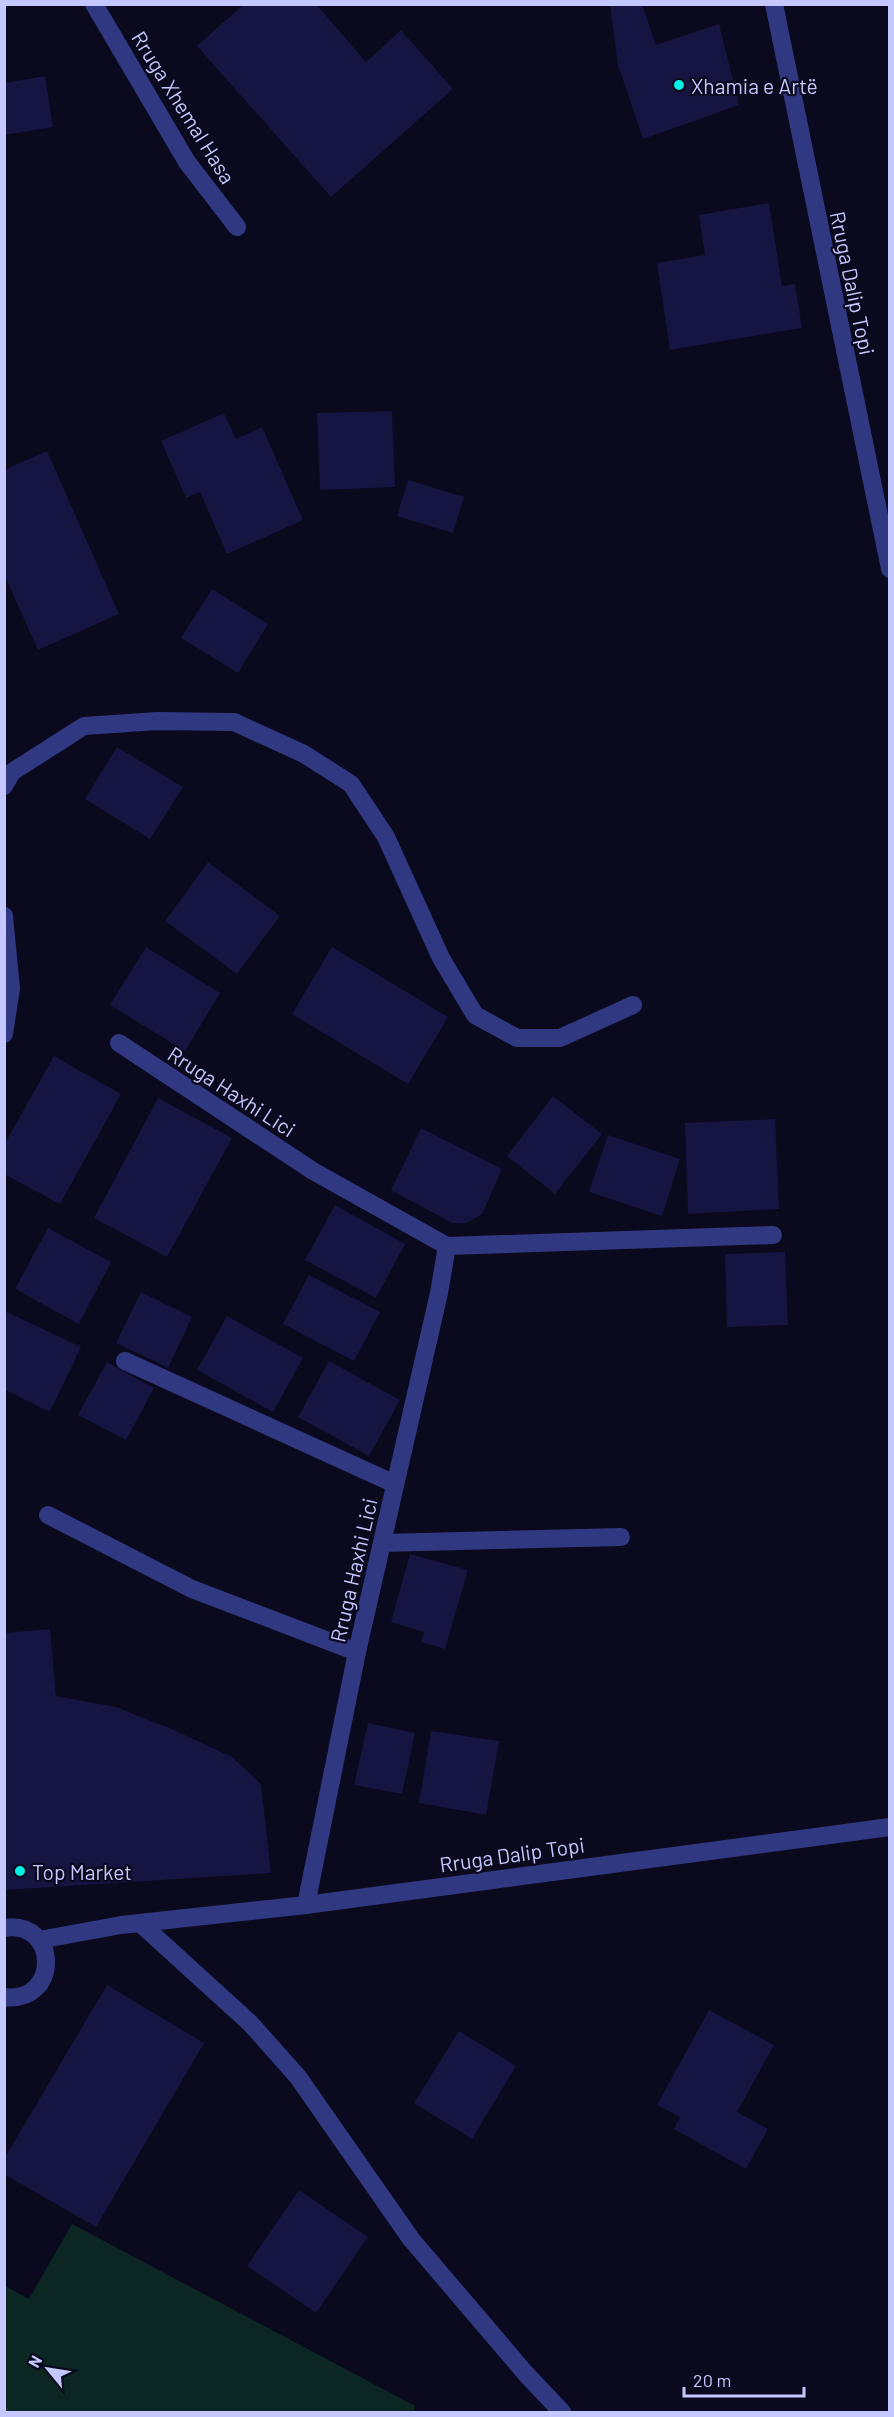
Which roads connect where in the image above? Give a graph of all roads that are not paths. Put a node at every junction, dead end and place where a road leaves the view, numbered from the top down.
1 (774, 4) edge
2 (98, 6) edge
3 (237, 227) dead end
4 (890, 569) edge
5 (4, 786) edge
6 (4, 916) edge
7 (633, 1005) dead end
8 (4, 1034) edge
9 (118, 1043) dead end
10 (773, 1235) dead end
11 (447, 1246) junction
12 (125, 1361) dead end
13 (395, 1484) junction
14 (48, 1515) dead end
15 (621, 1537) dead end
16 (382, 1543) junction
17 (357, 1652) junction
18 (890, 1827) edge
19 (306, 1905) junction
20 (140, 1923) junction
21 (4, 1928) edge
22 (39, 1940) junction
23 (5, 1998) edge
24 (562, 2412) edge

1 - 4 street, Rruga Dalip Topi
2 - 3 street, Rruga Xhemal Hasa
5 - 7 street
6 - 8 street
9 - 11 street, Rruga Haxhi Lici
10 - 11 street
11 - 13 street, Rruga Haxhi Lici
12 - 13 street
13 - 16 street, Rruga Haxhi Lici
14 - 17 street
15 - 16 street
16 - 17 street, Rruga Haxhi Lici
17 - 19 street, Rruga Haxhi Lici
18 - 19 street, Rruga Dalip Topi
19 - 20 street, Rruga Dalip Topi
20 - 22 street, Rruga Dalip Topi
20 - 24 street
21 - 22 street
22 - 23 street

